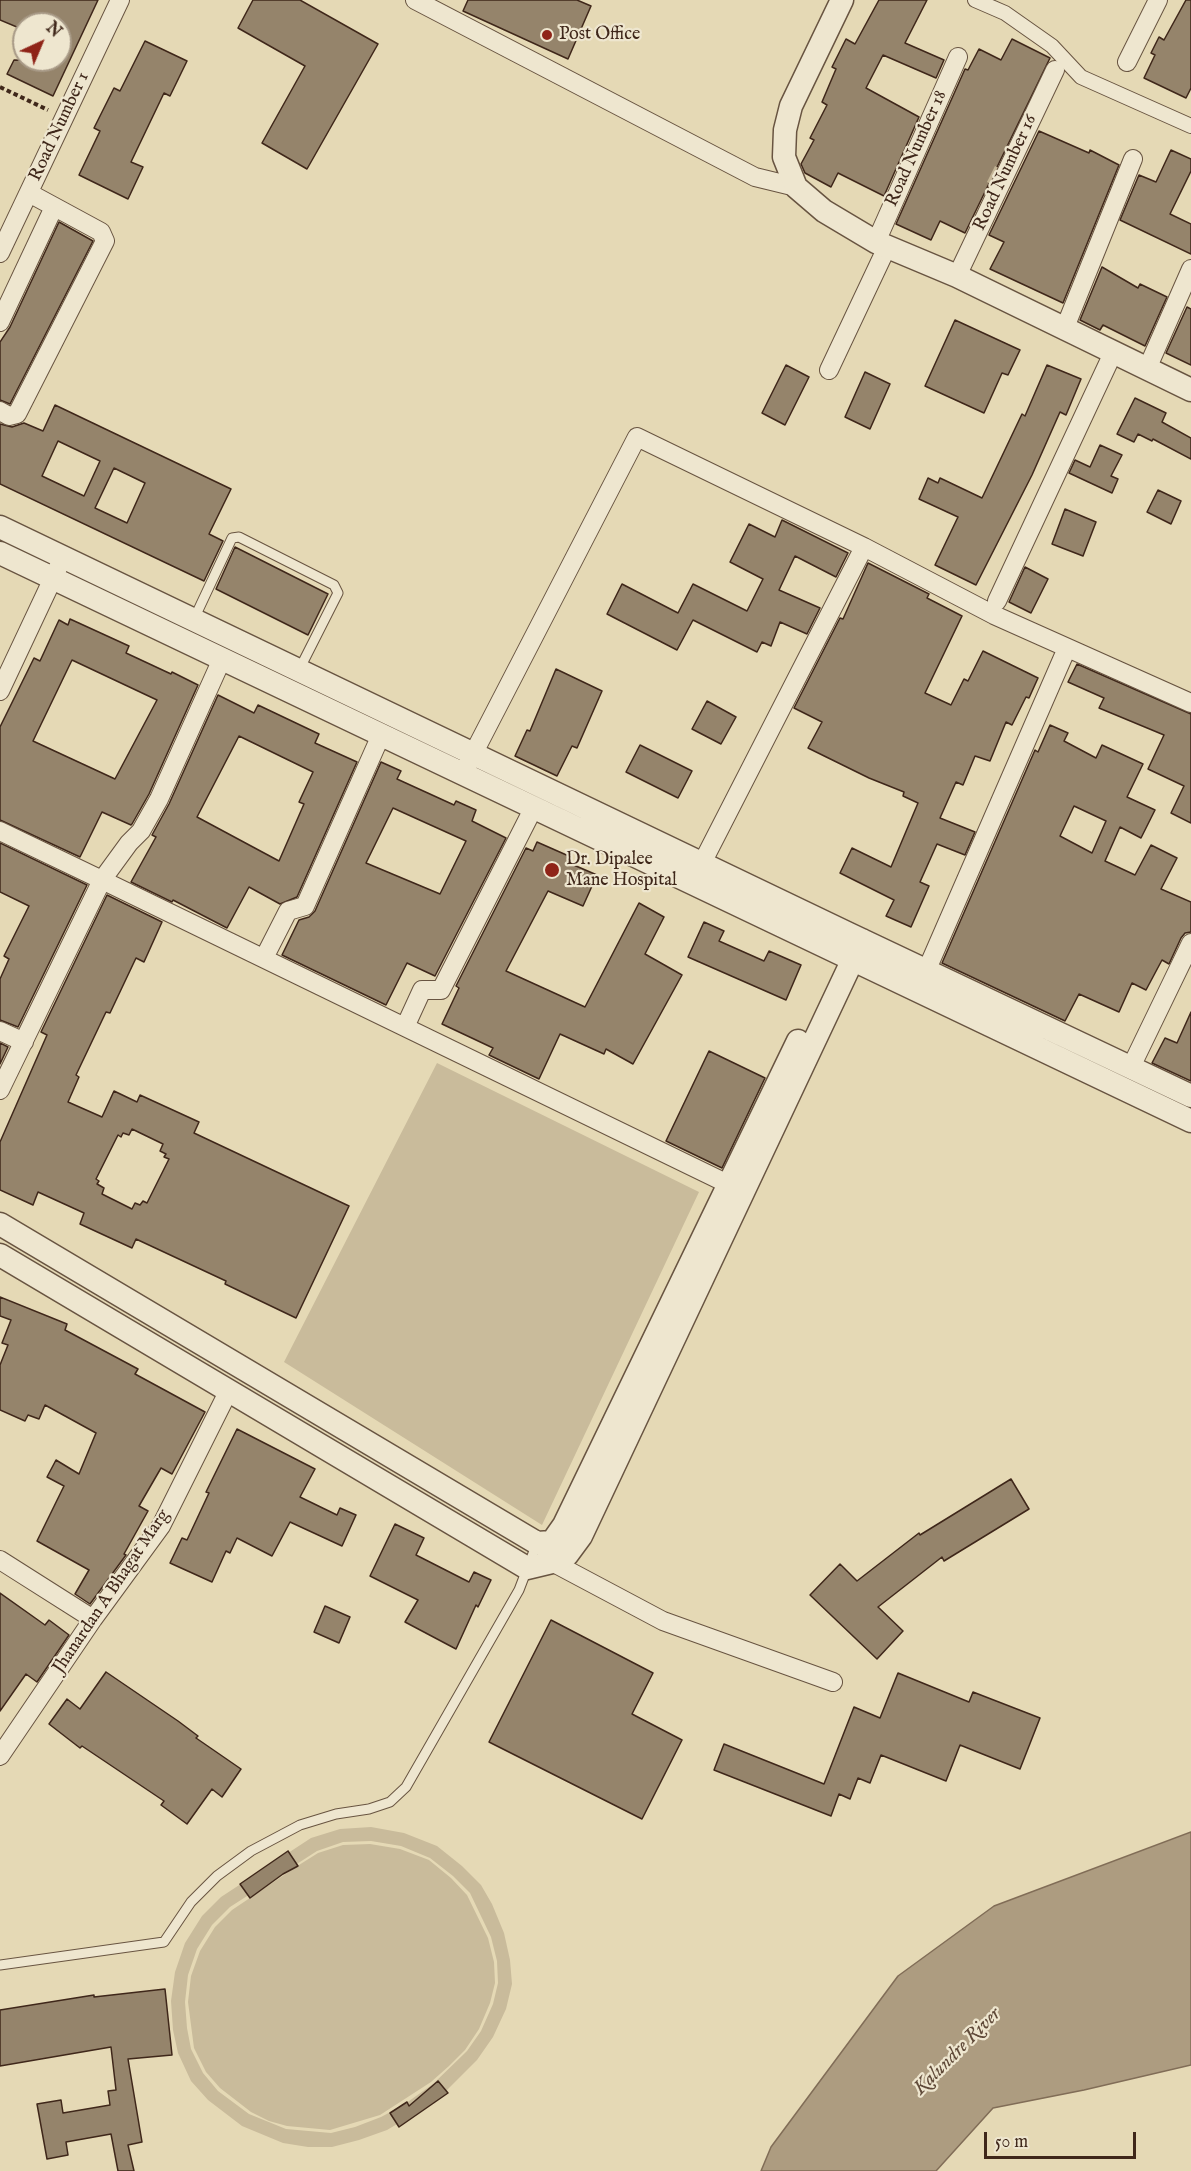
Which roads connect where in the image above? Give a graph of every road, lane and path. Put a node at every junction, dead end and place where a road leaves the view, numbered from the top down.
1 (120, 0) edge
2 (415, 0) edge
3 (842, 0) edge
4 (975, 0) edge
5 (1158, 0) edge
6 (958, 57) dead end
7 (1127, 63) dead end
8 (1055, 69) dead end
9 (0, 87) edge
10 (64, 117) junction
11 (1191, 126) edge
12 (1133, 159) dead end
13 (796, 187) junction
14 (29, 193) junction
15 (54, 207) junction
16 (881, 244) junction
17 (0, 253) edge
18 (1191, 269) edge
19 (957, 276) junction
20 (0, 322) edge
21 (1064, 330) junction
22 (1113, 353) junction
23 (1147, 369) junction
24 (829, 370) dead end
25 (1191, 390) edge
26 (0, 411) edge
27 (0, 527) edge
28 (864, 547) junction
29 (0, 553) edge
30 (63, 557) junction
31 (53, 578) junction
32 (997, 601) dead end
33 (194, 619) junction
34 (1067, 648) junction
35 (222, 659) junction
36 (299, 670) junction
37 (0, 691) edge
38 (290, 691) junction
39 (1191, 703) edge
40 (381, 735) junction
41 (473, 753) junction
42 (463, 774) junction
43 (534, 807) junction
44 (0, 831) edge
45 (702, 862) junction
46 (102, 880) junction
47 (692, 883) junction
48 (1191, 943) edge
49 (851, 947) junction
50 (264, 958) junction
51 (922, 980) junction
52 (405, 1027) junction
53 (0, 1031) edge
54 (24, 1042) junction
55 (1131, 1067) junction
56 (0, 1090) edge
57 (1191, 1096) edge
58 (1191, 1121) edge
59 (728, 1185) junction
60 (0, 1224) edge
61 (0, 1255) edge
62 (229, 1390) junction
63 (398, 1461) junction
64 (385, 1483) junction
65 (537, 1544) junction
66 (0, 1560) edge
67 (552, 1562) junction
68 (527, 1568) junction
69 (93, 1619) junction
70 (833, 1682) dead end
71 (0, 1756) edge
72 (0, 1965) edge

1 - 10 street, Road Number 1
2 - 13 street
3 - 13 street
4 - 11 street
5 - 7 street
6 - 16 street, Road Number 18
8 - 19 street, Road Number 16
9 - 10 path
10 - 14 street, Road Number 1
12 - 21 street
13 - 16 street
14 - 15 street
14 - 17 street, Road Number 1
15 - 20 street
15 - 26 street
16 - 19 street
16 - 24 street, Road Number 18
18 - 23 street
19 - 21 street
21 - 22 street
22 - 23 street
22 - 32 street
23 - 25 street
27 - 30 street
28 - 34 street
28 - 41 street
28 - 45 street
29 - 31 street
30 - 31 street
30 - 33 street
31 - 35 street
31 - 37 street
33 - 36 street
33 - 36 lane
34 - 39 street
34 - 51 street
35 - 38 street
35 - 46 street
36 - 38 lane
36 - 41 street
38 - 40 street
40 - 42 street
40 - 50 street
41 - 42 street
41 - 45 street
42 - 43 street
43 - 47 street
43 - 52 street
44 - 46 street
45 - 47 street
45 - 49 street
46 - 50 street
46 - 54 street
47 - 49 street
48 - 55 street
49 - 51 street
49 - 59 street
49 - 67 street
50 - 52 street
51 - 55 street
51 - 58 street
52 - 59 street
53 - 54 street
54 - 56 street
55 - 57 street
59 - 65 street
60 - 63 street
61 - 62 street
62 - 64 street
62 - 69 street, Jhanardan A Bhagat Marg
63 - 64 street
63 - 65 street
64 - 68 street
65 - 68 lane
66 - 69 street
67 - 68 street
67 - 70 street
68 - 72 lane
69 - 71 street, Jhanardan A Bhagat Marg

